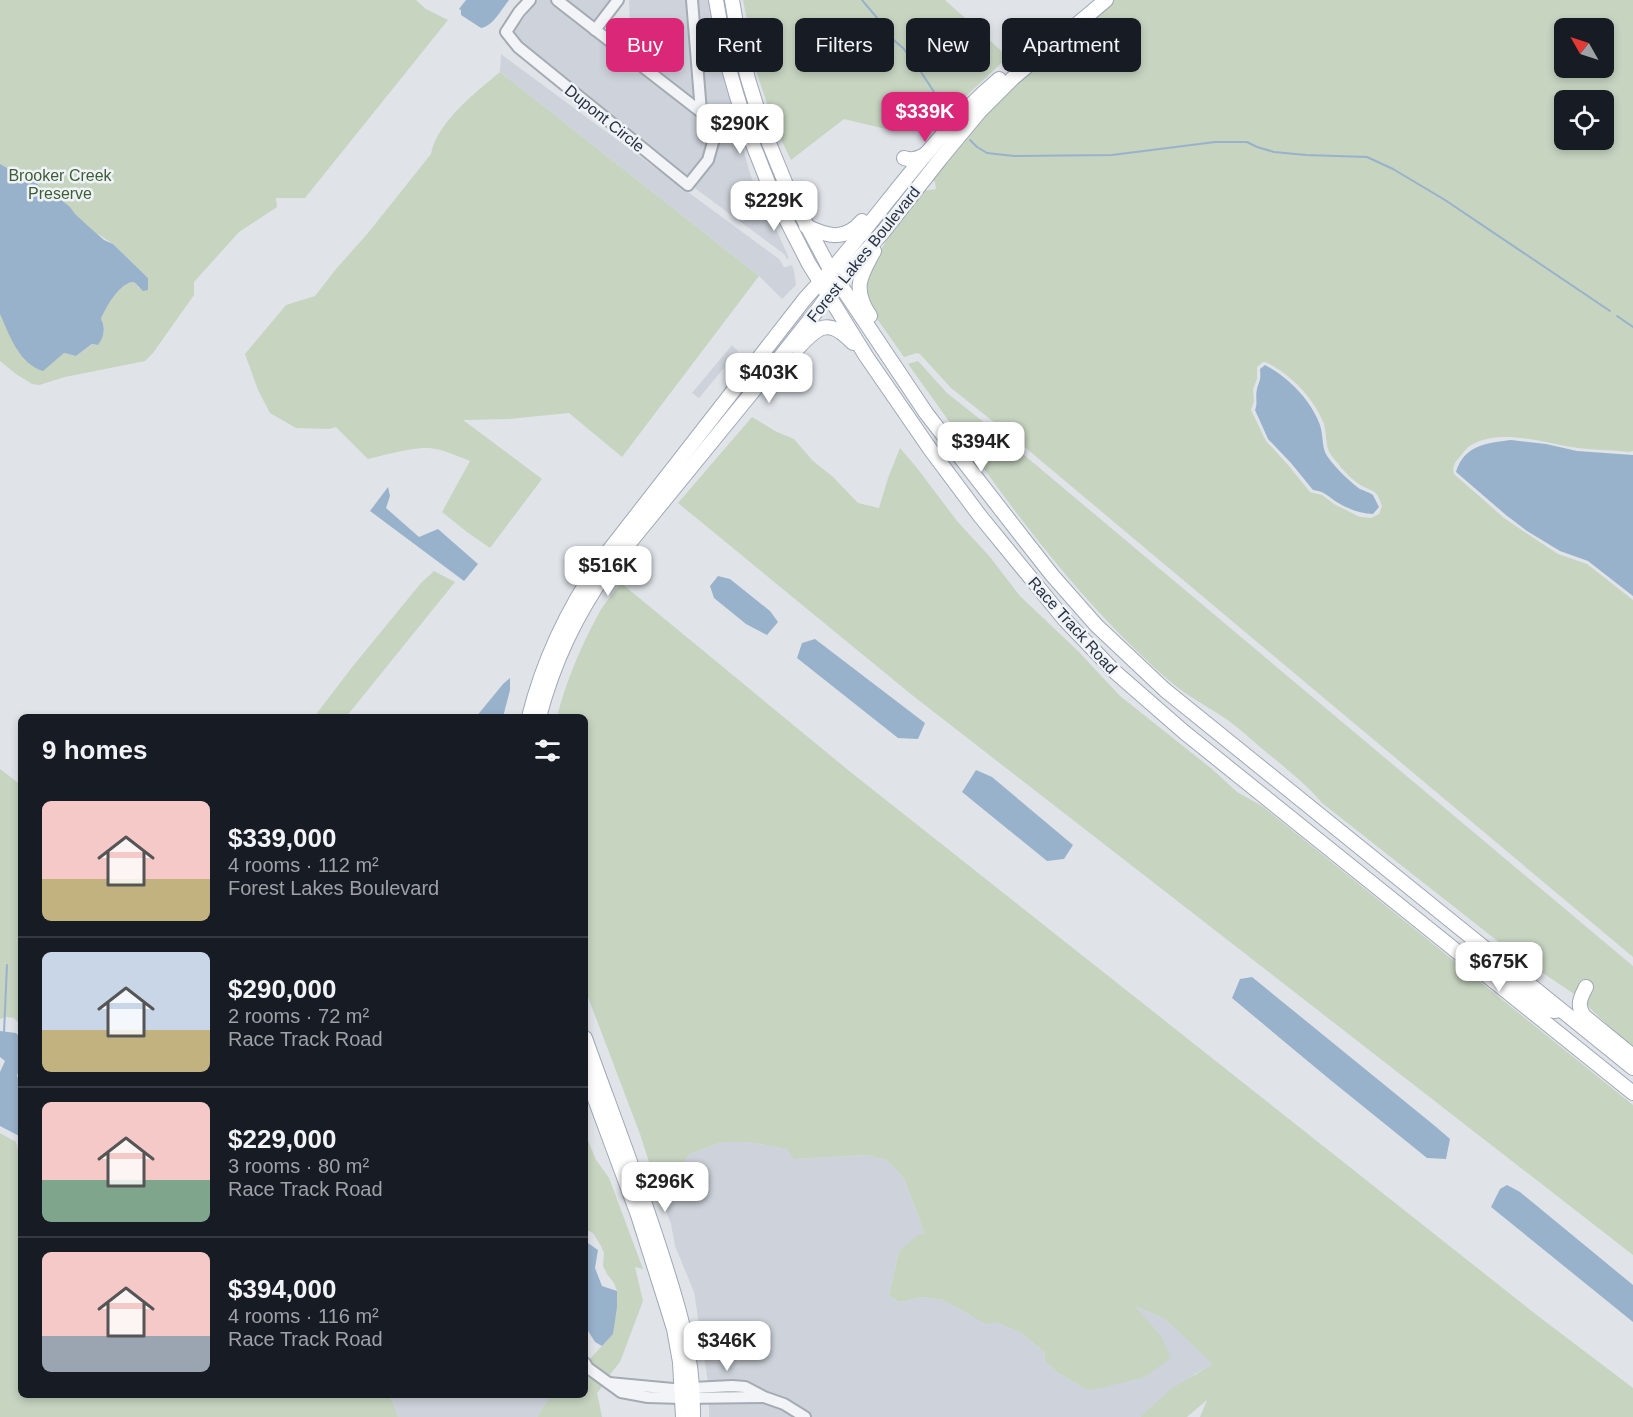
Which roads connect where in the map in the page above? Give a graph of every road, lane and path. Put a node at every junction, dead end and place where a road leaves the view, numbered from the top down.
1 (530, 0) edge
2 (557, 0) edge
3 (618, 0) edge
4 (692, 0) edge
5 (716, 0) edge
6 (732, 0) edge
7 (1094, 0) edge
8 (1106, 0) edge
9 (595, 30) junction
10 (971, 104) junction
11 (701, 112) junction
12 (744, 121) junction
13 (717, 128) junction
14 (928, 152) junction
15 (904, 158) dead end
16 (908, 175) junction
17 (929, 182) junction
18 (806, 226) junction
19 (883, 232) junction
20 (834, 276) junction
21 (820, 281) junction
22 (829, 295) junction
23 (866, 356) junction
24 (945, 437) junction
25 (964, 441) dead end
26 (930, 449) junction
27 (964, 462) junction
28 (679, 480) junction
29 (1023, 538) junction
30 (530, 714) edge
31 (540, 714) edge
32 (1441, 938) junction
33 (1586, 987) dead end
34 (1560, 1010) junction
35 (588, 1046) edge
36 (1633, 1056) edge
37 (1633, 1068) edge
38 (588, 1080) edge
39 (1633, 1093) edge
40 (588, 1368) edge
41 (688, 1394) junction
42 (683, 1417) edge
43 (693, 1417) edge
44 (805, 1417) edge

1 - 13 street, Dupont Circle
2 - 9 street
3 - 9 street
4 - 11 street
5 - 12 main road, Race Track Road
6 - 18 main road, Race Track Road
7 - 10 main road
8 - 17 main road, Forest Lakes Boulevard
9 - 11 street
10 - 14 main road, Forest Lakes Boulevard
10 - 17 main road
11 - 13 street
12 - 13 street
12 - 21 main road, Race Track Road
14 - 15 main road
14 - 16 main road, Forest Lakes Boulevard
16 - 18 main road
16 - 20 main road, Forest Lakes Boulevard
17 - 19 main road, Forest Lakes Boulevard
18 - 20 main road, Race Track Road
19 - 20 main road, Forest Lakes Boulevard
19 - 24 main road
20 - 21 main road, Forest Lakes Boulevard
20 - 22 main road, Forest Lakes Boulevard
20 - 24 main road, Race Track Road
21 - 22 main road, Race Track Road
21 - 30 main road, Forest Lakes Boulevard
22 - 23 main road, Race Track Road
22 - 28 main road, Forest Lakes Boulevard
23 - 26 main road, Race Track Road
23 - 28 main road
24 - 27 main road, Race Track Road
25 - 27 main road
26 - 29 main road
26 - 32 main road, Race Track Road
27 - 29 main road, Race Track Road
28 - 31 main road, Forest Lakes Boulevard
29 - 34 main road, Race Track Road
32 - 34 main road
32 - 39 main road, Race Track Road
33 - 36 main road
34 - 37 main road, Race Track Road
35 - 41 main road
38 - 41 main road
40 - 41 street
41 - 42 main road
41 - 43 main road
41 - 44 street

